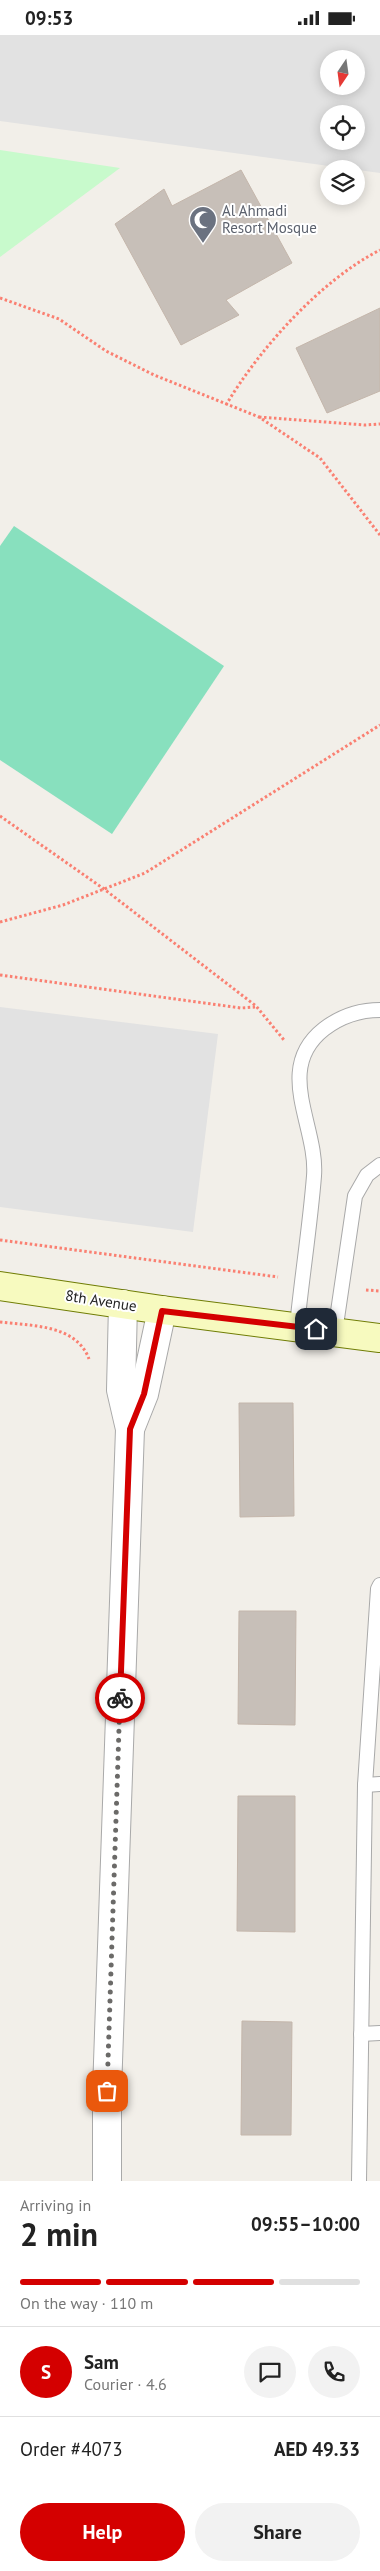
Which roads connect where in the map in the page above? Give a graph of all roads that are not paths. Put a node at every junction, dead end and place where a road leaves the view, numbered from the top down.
1 (380, 1010) edge
2 (380, 1165) edge
3 (0, 1286) edge
4 (123, 1304) junction
5 (162, 1311) junction
6 (297, 1326) junction
7 (335, 1332) junction
8 (380, 1338) edge
9 (130, 1429) junction
10 (380, 1585) edge
11 (380, 1784) edge
12 (366, 1785) junction
13 (362, 2033) junction
14 (380, 2033) edge
15 (107, 2181) edge
16 (359, 2181) edge

1 - 6 lane
2 - 7 lane
3 - 4 main road, 8th Avenue
4 - 5 main road, 8th Avenue
4 - 9 street
5 - 6 main road, 8th Avenue
5 - 9 street
6 - 7 main road, 8th Avenue
7 - 8 main road, 8th Avenue
9 - 15 street
10 - 12 lane
11 - 12 lane
12 - 13 lane
13 - 14 lane
13 - 16 lane

